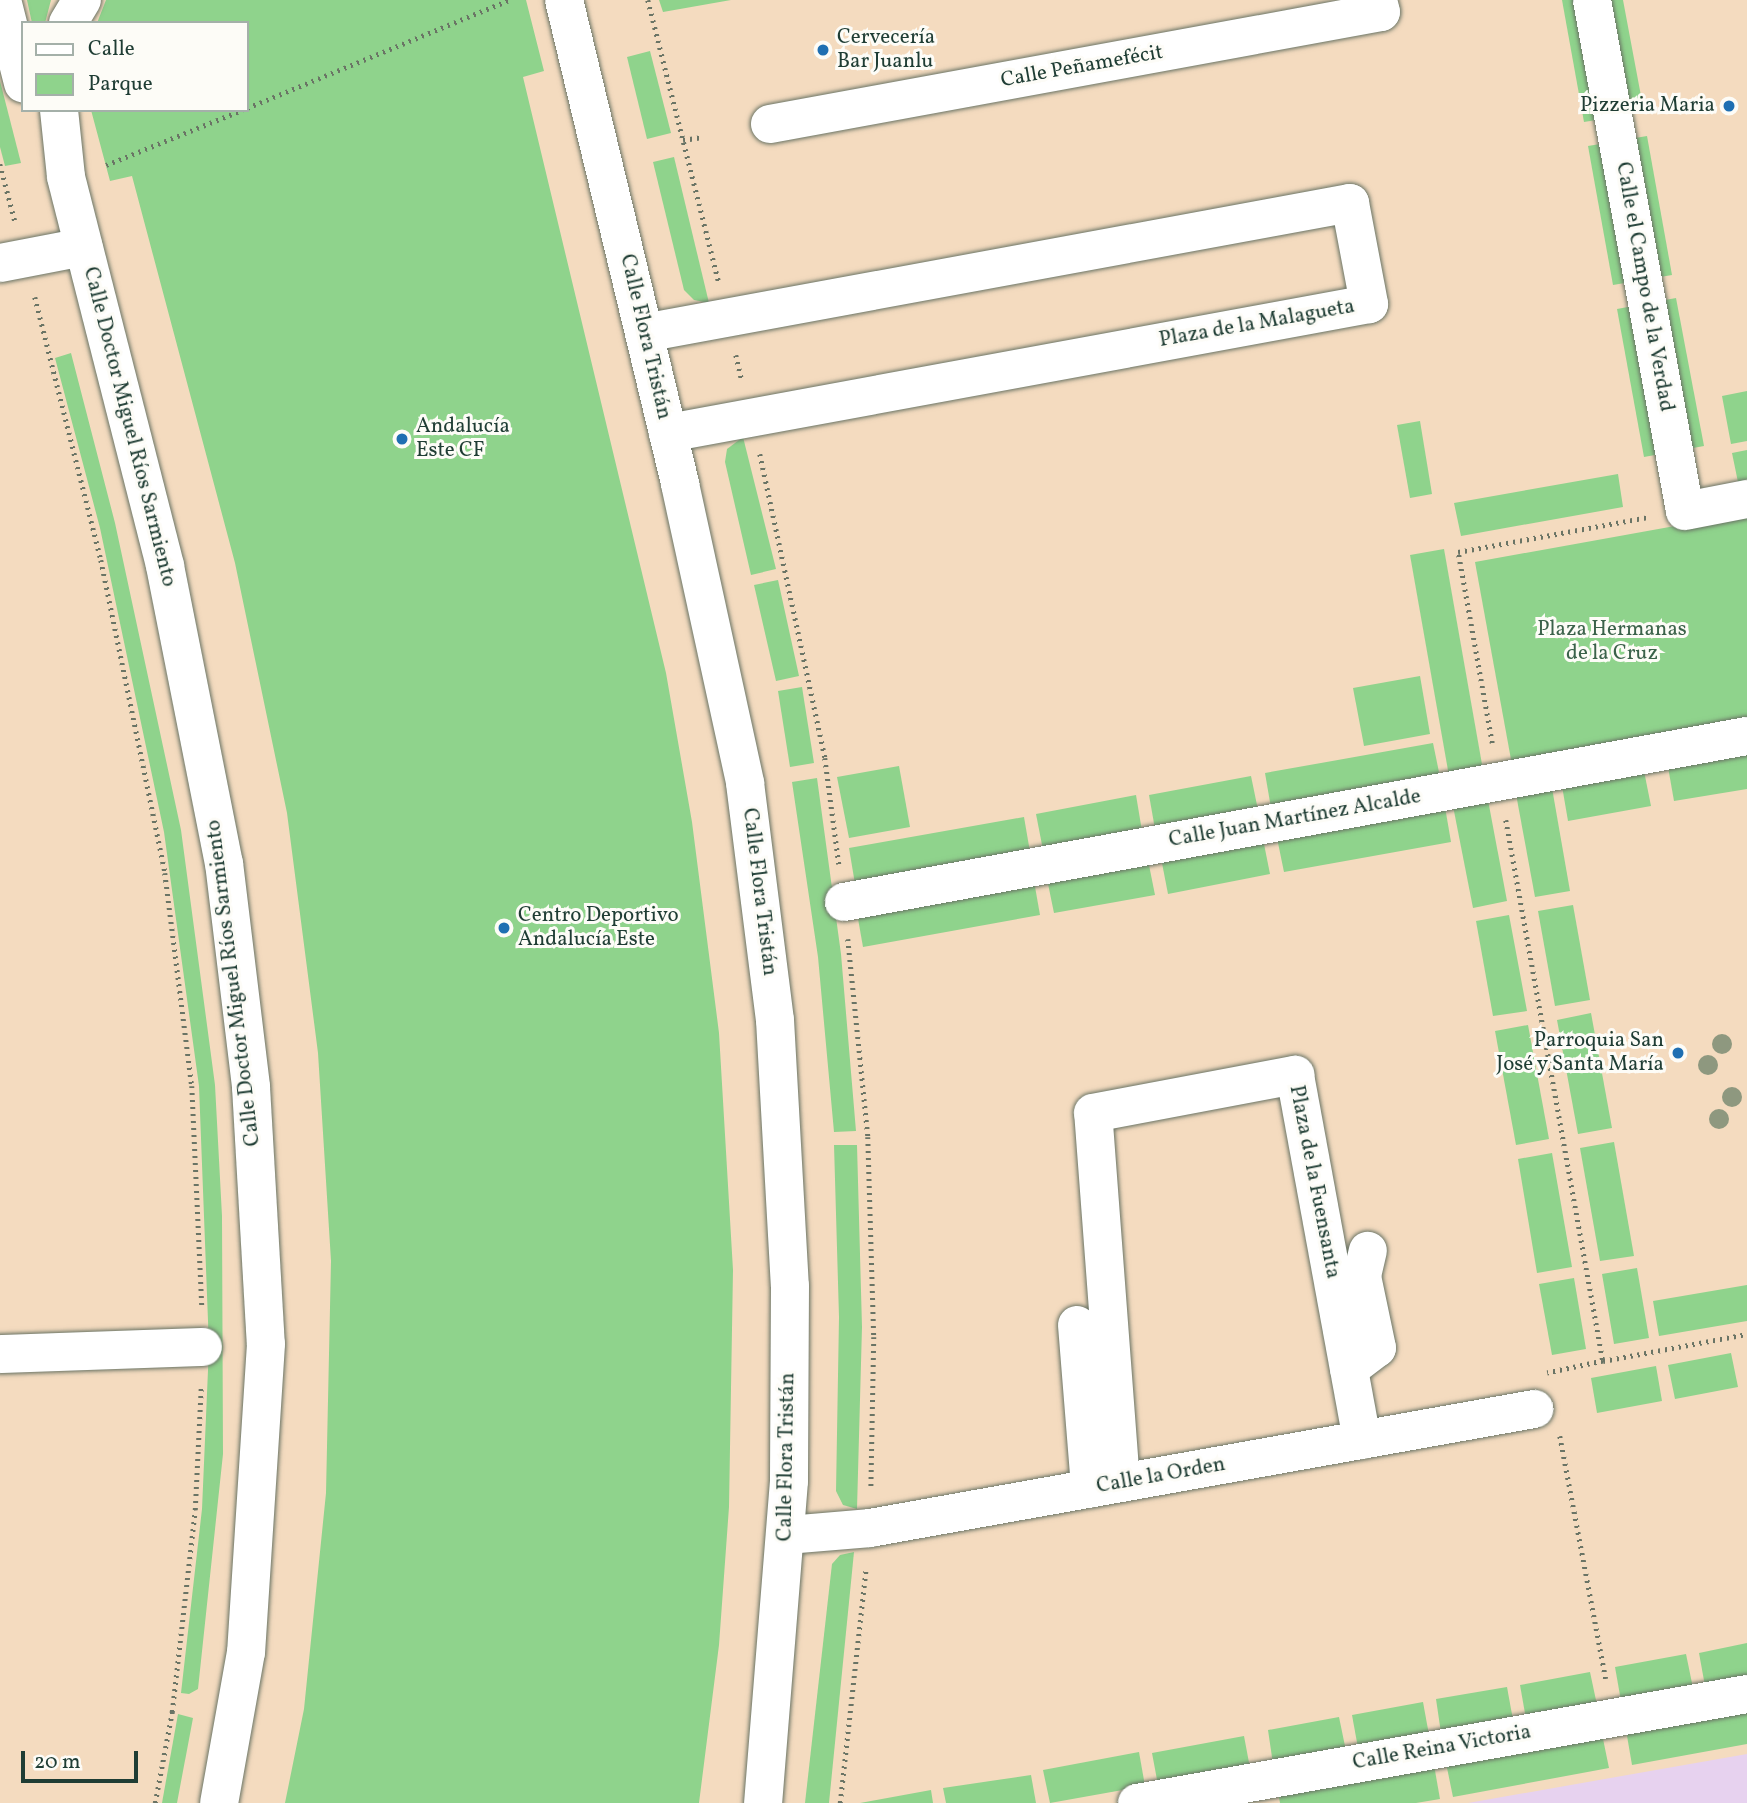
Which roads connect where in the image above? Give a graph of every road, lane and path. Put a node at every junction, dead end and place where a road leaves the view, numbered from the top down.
1 (2, 0) edge
2 (82, 0) edge
3 (509, 0) edge
4 (564, 0) edge
5 (1378, 0) edge
6 (1592, 0) edge
7 (69, 21) edge
8 (21, 75) edge
9 (248, 108) edge
10 (36, 112) edge
11 (59, 112) edge
12 (237, 112) edge
13 (770, 124) dead end
14 (701, 136) dead end
15 (683, 140) dead end
16 (0, 164) edge
17 (106, 165) dead end
18 (66, 177) junction
19 (83, 247) junction
20 (12, 261) edge
21 (644, 333) junction
22 (668, 433) junction
23 (1747, 499) edge
24 (1685, 511) junction
25 (1747, 736) edge
26 (1499, 782) junction
27 (844, 902) dead end
28 (1368, 1251) dead end
29 (1077, 1325) dead end
30 (1747, 1334) edge
31 (203, 1347) junction
32 (0, 1354) edge
33 (1603, 1361) junction
34 (1349, 1369) junction
35 (1547, 1406) junction
36 (1362, 1440) junction
37 (1106, 1486) junction
38 (787, 1535) junction
39 (1747, 1694) edge
40 (1613, 1717) junction
41 (155, 1803) edge
42 (219, 1803) edge
43 (763, 1803) edge
44 (1137, 1803) edge

1 - 8 street
2 - 7 street
3 - 9 path
4 - 21 street, Calle Flora Tristán
5 - 13 street, Calle Peñamefécit
6 - 24 street, Calle el Campo de la Verdad
10 - 18 street, Calle Doctor Miguel Ríos Sarmiento
11 - 18 street, Calle Doctor Miguel Ríos Sarmiento
12 - 17 path
14 - 15 path
16 - 20 path
18 - 19 street, Calle Doctor Miguel Ríos Sarmiento
19 - 20 street
19 - 42 street, Calle Doctor Miguel Ríos Sarmiento
20 - 31 path
21 - 22 street, Calle Flora Tristán
21 - 22 street, Plaza de la Malagueta
22 - 38 street, Calle Flora Tristán
23 - 24 street
24 - 26 path
25 - 26 street, Calle Juan Martínez Alcalde
26 - 27 street, Calle Juan Martínez Alcalde
26 - 33 path
28 - 34 street
29 - 37 street
30 - 33 path
31 - 32 street
31 - 41 path
33 - 35 path
34 - 36 street, Plaza de la Fuensanta
34 - 37 street, Plaza de la Fuensanta
35 - 36 street, Calle la Orden
35 - 40 path
36 - 37 street, Calle la Orden
37 - 38 street, Calle la Orden
38 - 43 street, Calle Flora Tristán
39 - 40 street, Calle Reina Victoria
40 - 44 street, Calle Reina Victoria

